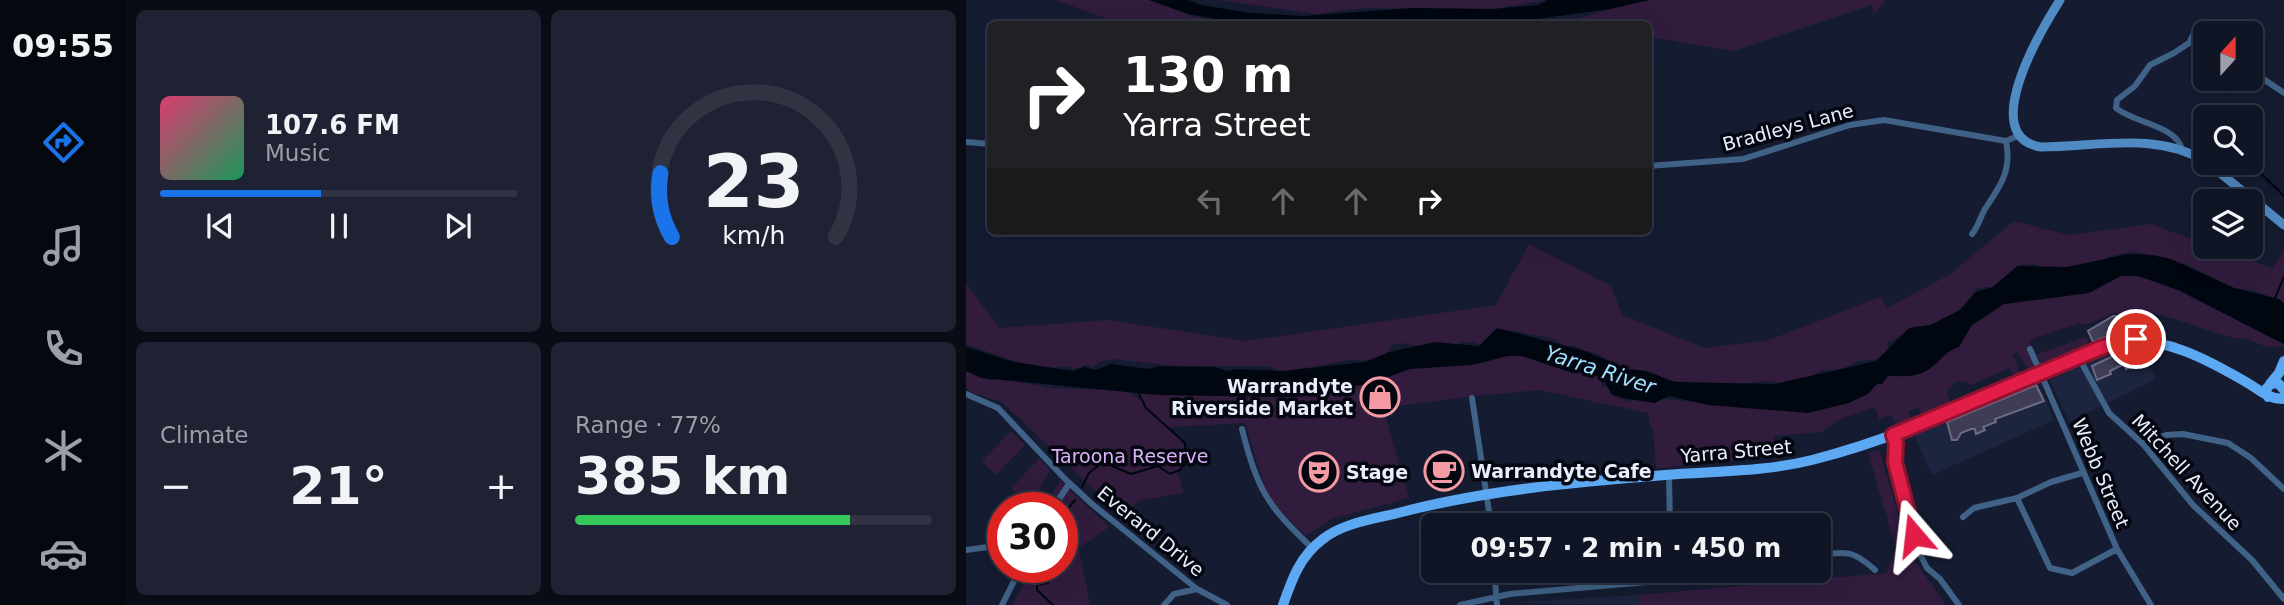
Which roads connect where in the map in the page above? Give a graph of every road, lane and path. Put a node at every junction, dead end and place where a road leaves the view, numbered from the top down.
1 (2060, 0) edge
2 (2193, 35) edge
3 (2263, 79) edge
4 (2284, 93) edge
5 (2018, 136) junction
6 (2006, 141) junction
7 (966, 142) edge
8 (987, 144) edge
9 (2182, 149) junction
10 (2193, 155) edge
11 (1652, 166) edge
12 (2223, 175) edge
13 (2284, 225) edge
14 (1972, 234) dead end
15 (2030, 349) dead end
16 (2079, 358) junction
17 (2284, 361) edge
18 (2041, 373) junction
19 (2279, 373) junction
20 (2249, 384) junction
21 (2270, 384) junction
22 (966, 394) edge
23 (2280, 394) edge
24 (974, 398) junction
25 (1472, 398) dead end
26 (966, 405) edge
27 (1242, 429) dead end
28 (1893, 435) junction
29 (2143, 444) junction
30 (2082, 473) junction
31 (1669, 475) junction
32 (1069, 484) junction
33 (2284, 489) edge
34 (1064, 492) edge
35 (1488, 493) junction
36 (2017, 498) junction
37 (1490, 513) edge
38 (1670, 513) edge
39 (1963, 517) dead end
40 (987, 547) edge
41 (1312, 548) junction
42 (2117, 549) junction
43 (966, 550) edge
44 (1831, 554) edge
45 (1875, 570) dead end
46 (1013, 583) edge
47 (1495, 583) edge
48 (1636, 583) edge
49 (1197, 589) junction
50 (1496, 596) junction
51 (2284, 599) edge
52 (1480, 600) junction
53 (1002, 605) edge
54 (1164, 605) edge
55 (1227, 605) edge
56 (1283, 605) edge
57 (1460, 605) edge
58 (1495, 605) edge
59 (1959, 605) edge
60 (2151, 605) edge

1 - 5 main road
2 - 9 street
3 - 4 street
5 - 6 street
5 - 9 main road
6 - 11 street, Bradleys Lane
6 - 14 street
7 - 8 street
9 - 10 main road
12 - 13 main road
15 - 18 street, Webb Street
16 - 18 main road, Yarra Street
16 - 20 main road, Yarra Street
16 - 29 street, Mitchell Avenue
17 - 19 main road
18 - 28 main road, Yarra Street
18 - 30 street, Webb Street
19 - 21 main road
19 - 23 main road
20 - 21 main road, Yarra Street
20 - 23 main road, Yarra Street
21 - 23 main road
22 - 24 street, Everard Drive
24 - 26 street
24 - 32 street, Everard Drive
25 - 35 street
27 - 41 street
28 - 31 main road, Yarra Street
28 - 59 street
29 - 33 street
29 - 51 street, Mitchell Avenue
30 - 36 street
30 - 42 street, Webb Street
31 - 35 main road, Yarra Street
31 - 38 street
32 - 34 street
32 - 49 street, Everard Drive
35 - 37 street
35 - 41 main road, Yarra Street
36 - 39 street
36 - 42 street
40 - 43 street
41 - 56 main road, Yarra Street
42 - 60 street, Webb Street
44 - 45 street
46 - 53 street
47 - 50 street
48 - 50 street
49 - 54 street
49 - 55 street, Everard Drive
50 - 52 street
50 - 58 street
52 - 57 street
52 - 58 street

